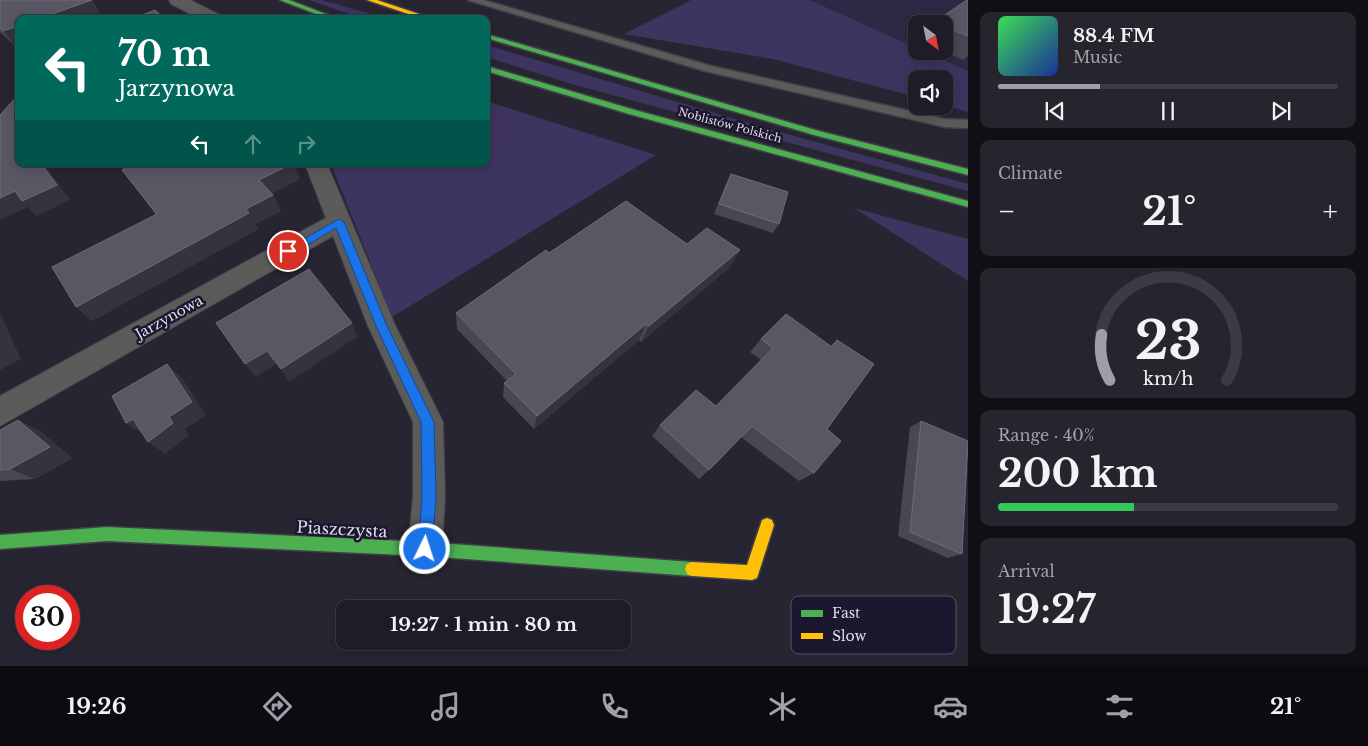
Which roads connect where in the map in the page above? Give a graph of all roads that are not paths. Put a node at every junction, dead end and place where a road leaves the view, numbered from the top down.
1 (177, 0) edge
2 (282, 0) edge
3 (370, 0) edge
4 (473, 0) edge
5 (206, 15) edge
6 (325, 15) edge
7 (418, 15) edge
8 (490, 37) edge
9 (490, 69) edge
10 (968, 124) edge
11 (317, 167) edge
12 (968, 172) edge
13 (968, 204) edge
14 (339, 222) junction
15 (0, 412) edge
16 (767, 525) dead end
17 (0, 542) edge
18 (425, 549) junction

1 - 5 street
2 - 6 main road
3 - 7 main road
4 - 10 lane
8 - 12 main road, Noblistów Polskich
9 - 13 main road, Noblistów Polskich
11 - 14 street
14 - 15 street, Jarzynowa
14 - 18 street
16 - 18 main road, Piaszczysta
17 - 18 main road, Piaszczysta

